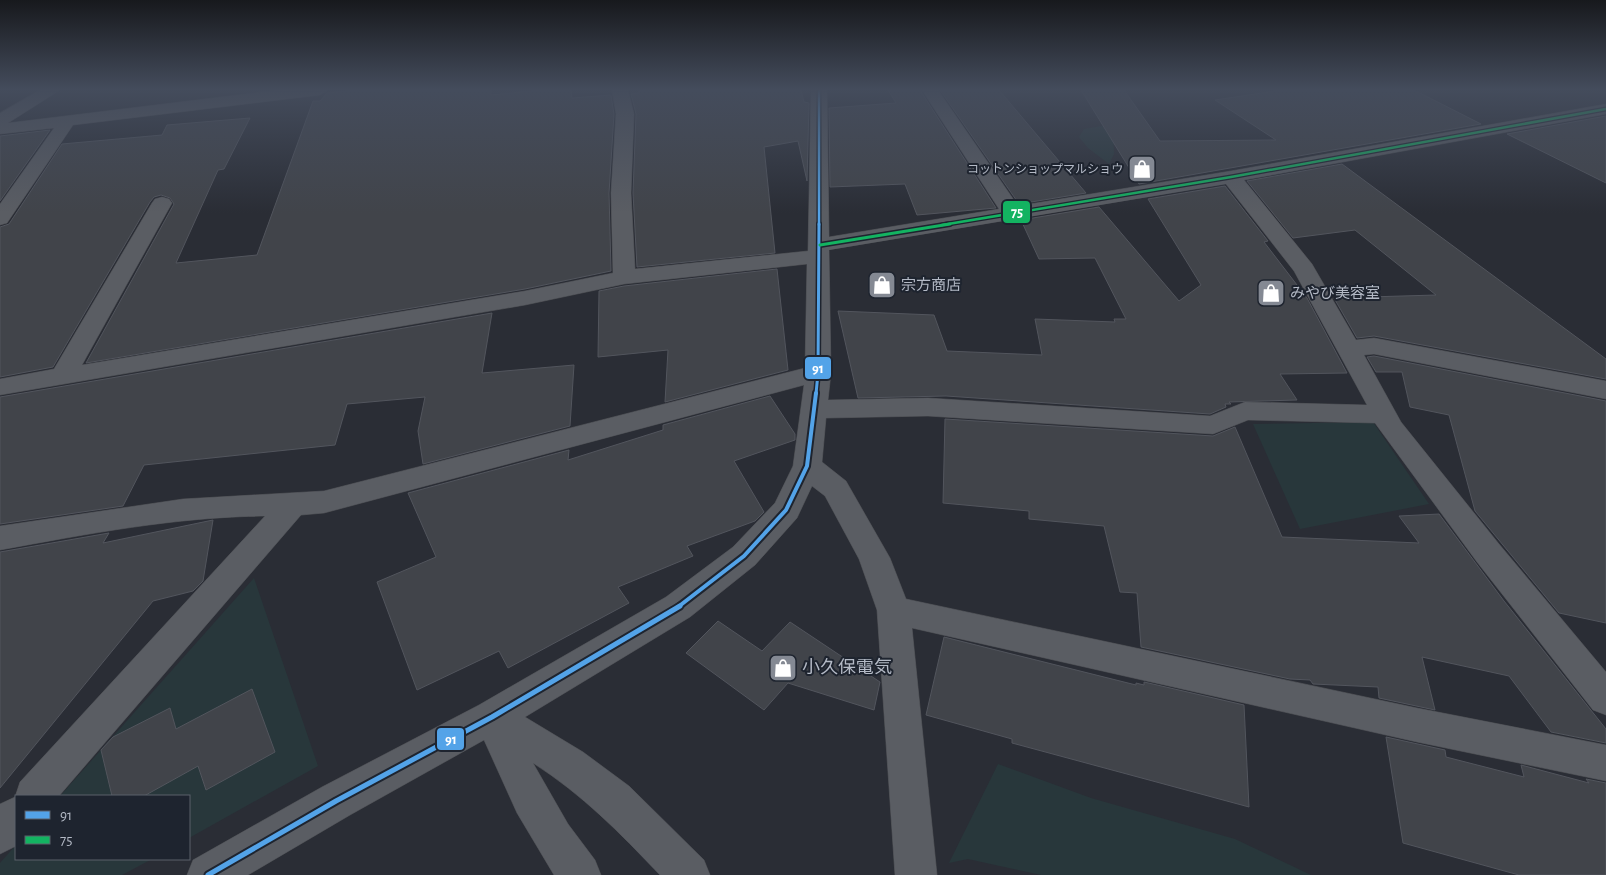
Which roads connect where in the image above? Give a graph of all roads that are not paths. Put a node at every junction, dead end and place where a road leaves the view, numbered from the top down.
1 (61, 131) edge
2 (624, 131) edge
3 (819, 131) edge
4 (957, 131) edge
5 (1486, 131) edge
6 (1231, 177) junction
7 (162, 203) dead end
8 (1012, 213) junction
9 (0, 219) edge
10 (820, 251) junction
11 (624, 277) junction
12 (1349, 349) junction
13 (818, 373) junction
14 (64, 375) junction
15 (0, 387) edge
16 (1606, 390) edge
17 (815, 409) junction
18 (1385, 414) junction
19 (807, 466) junction
20 (292, 505) junction
21 (0, 538) edge
22 (894, 610) junction
23 (1606, 699) edge
24 (492, 717) junction
25 (1606, 763) edge
26 (35, 795) edge
27 (15, 817) edge
28 (0, 834) edge
29 (208, 875) edge
30 (580, 875) edge
31 (689, 875) edge
32 (916, 875) edge

1 - 9 street
2 - 11 street
3 - 10 street
4 - 8 street
5 - 6 street
6 - 8 street
6 - 12 street
7 - 14 street
8 - 10 street
10 - 11 street
10 - 13 street
11 - 14 street
12 - 16 street
12 - 18 street
13 - 17 street
13 - 20 street
14 - 15 street
17 - 18 street
17 - 19 street
18 - 23 street
19 - 22 street
19 - 24 street
20 - 21 street
20 - 26 street
22 - 25 street
22 - 32 street
24 - 29 street
24 - 30 street
24 - 31 street
27 - 28 street

